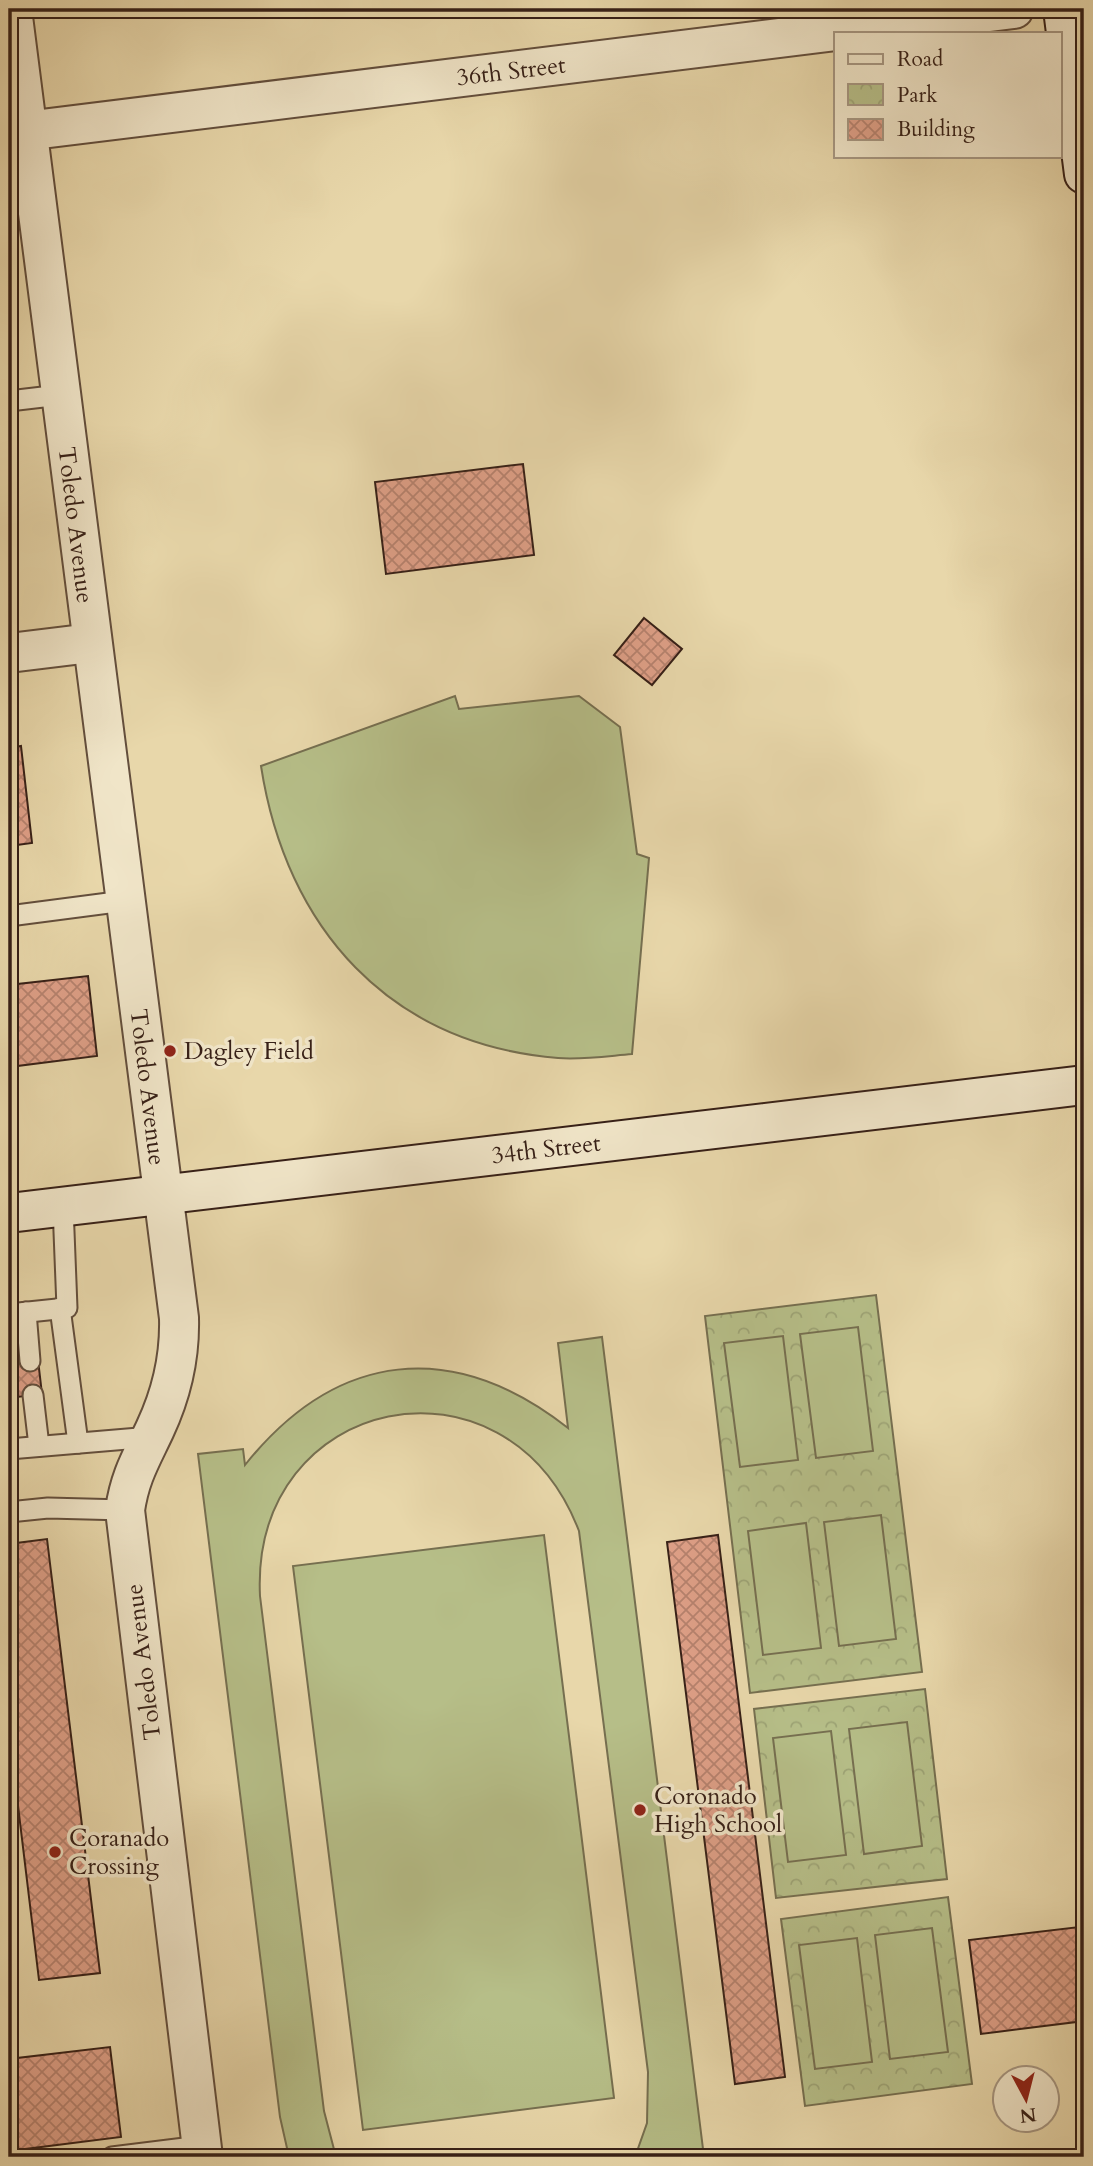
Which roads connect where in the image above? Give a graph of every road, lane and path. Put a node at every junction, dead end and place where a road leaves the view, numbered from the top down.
1 (12, 9) edge
2 (1014, 9) edge
3 (1071, 24) edge
4 (18, 132) edge
5 (1084, 174) edge
6 (60, 395) junction
7 (9, 401) edge
8 (91, 643) junction
9 (9, 653) edge
10 (124, 901) junction
11 (9, 916) edge
12 (1084, 1085) edge
13 (162, 1194) junction
14 (62, 1206) junction
15 (9, 1213) edge
16 (60, 1308) junction
17 (17, 1313) edge
18 (30, 1361) dead end
19 (33, 1395) dead end
20 (151, 1437) junction
21 (78, 1443) junction
22 (39, 1446) junction
23 (9, 1449) edge
24 (125, 1510) junction
25 (9, 1512) edge
26 (202, 2152) edge
27 (112, 2157) edge

1 - 4 street, Toledo Avenue
2 - 4 street, 36th Street
3 - 5 street
4 - 6 street, Toledo Avenue
6 - 7 lane
6 - 8 street, Toledo Avenue
8 - 9 street
8 - 10 street, Toledo Avenue
10 - 11 lane
10 - 13 street, Toledo Avenue
12 - 13 street, 34th Street
13 - 14 street, 34th Street
13 - 20 street, Toledo Avenue
14 - 15 street, 34th Street
14 - 16 lane
16 - 17 lane
16 - 21 lane
17 - 18 lane
19 - 22 lane
20 - 21 lane
20 - 24 street, Toledo Avenue
21 - 22 lane
22 - 23 lane
24 - 25 lane
24 - 26 street, Toledo Avenue
26 - 27 lane

